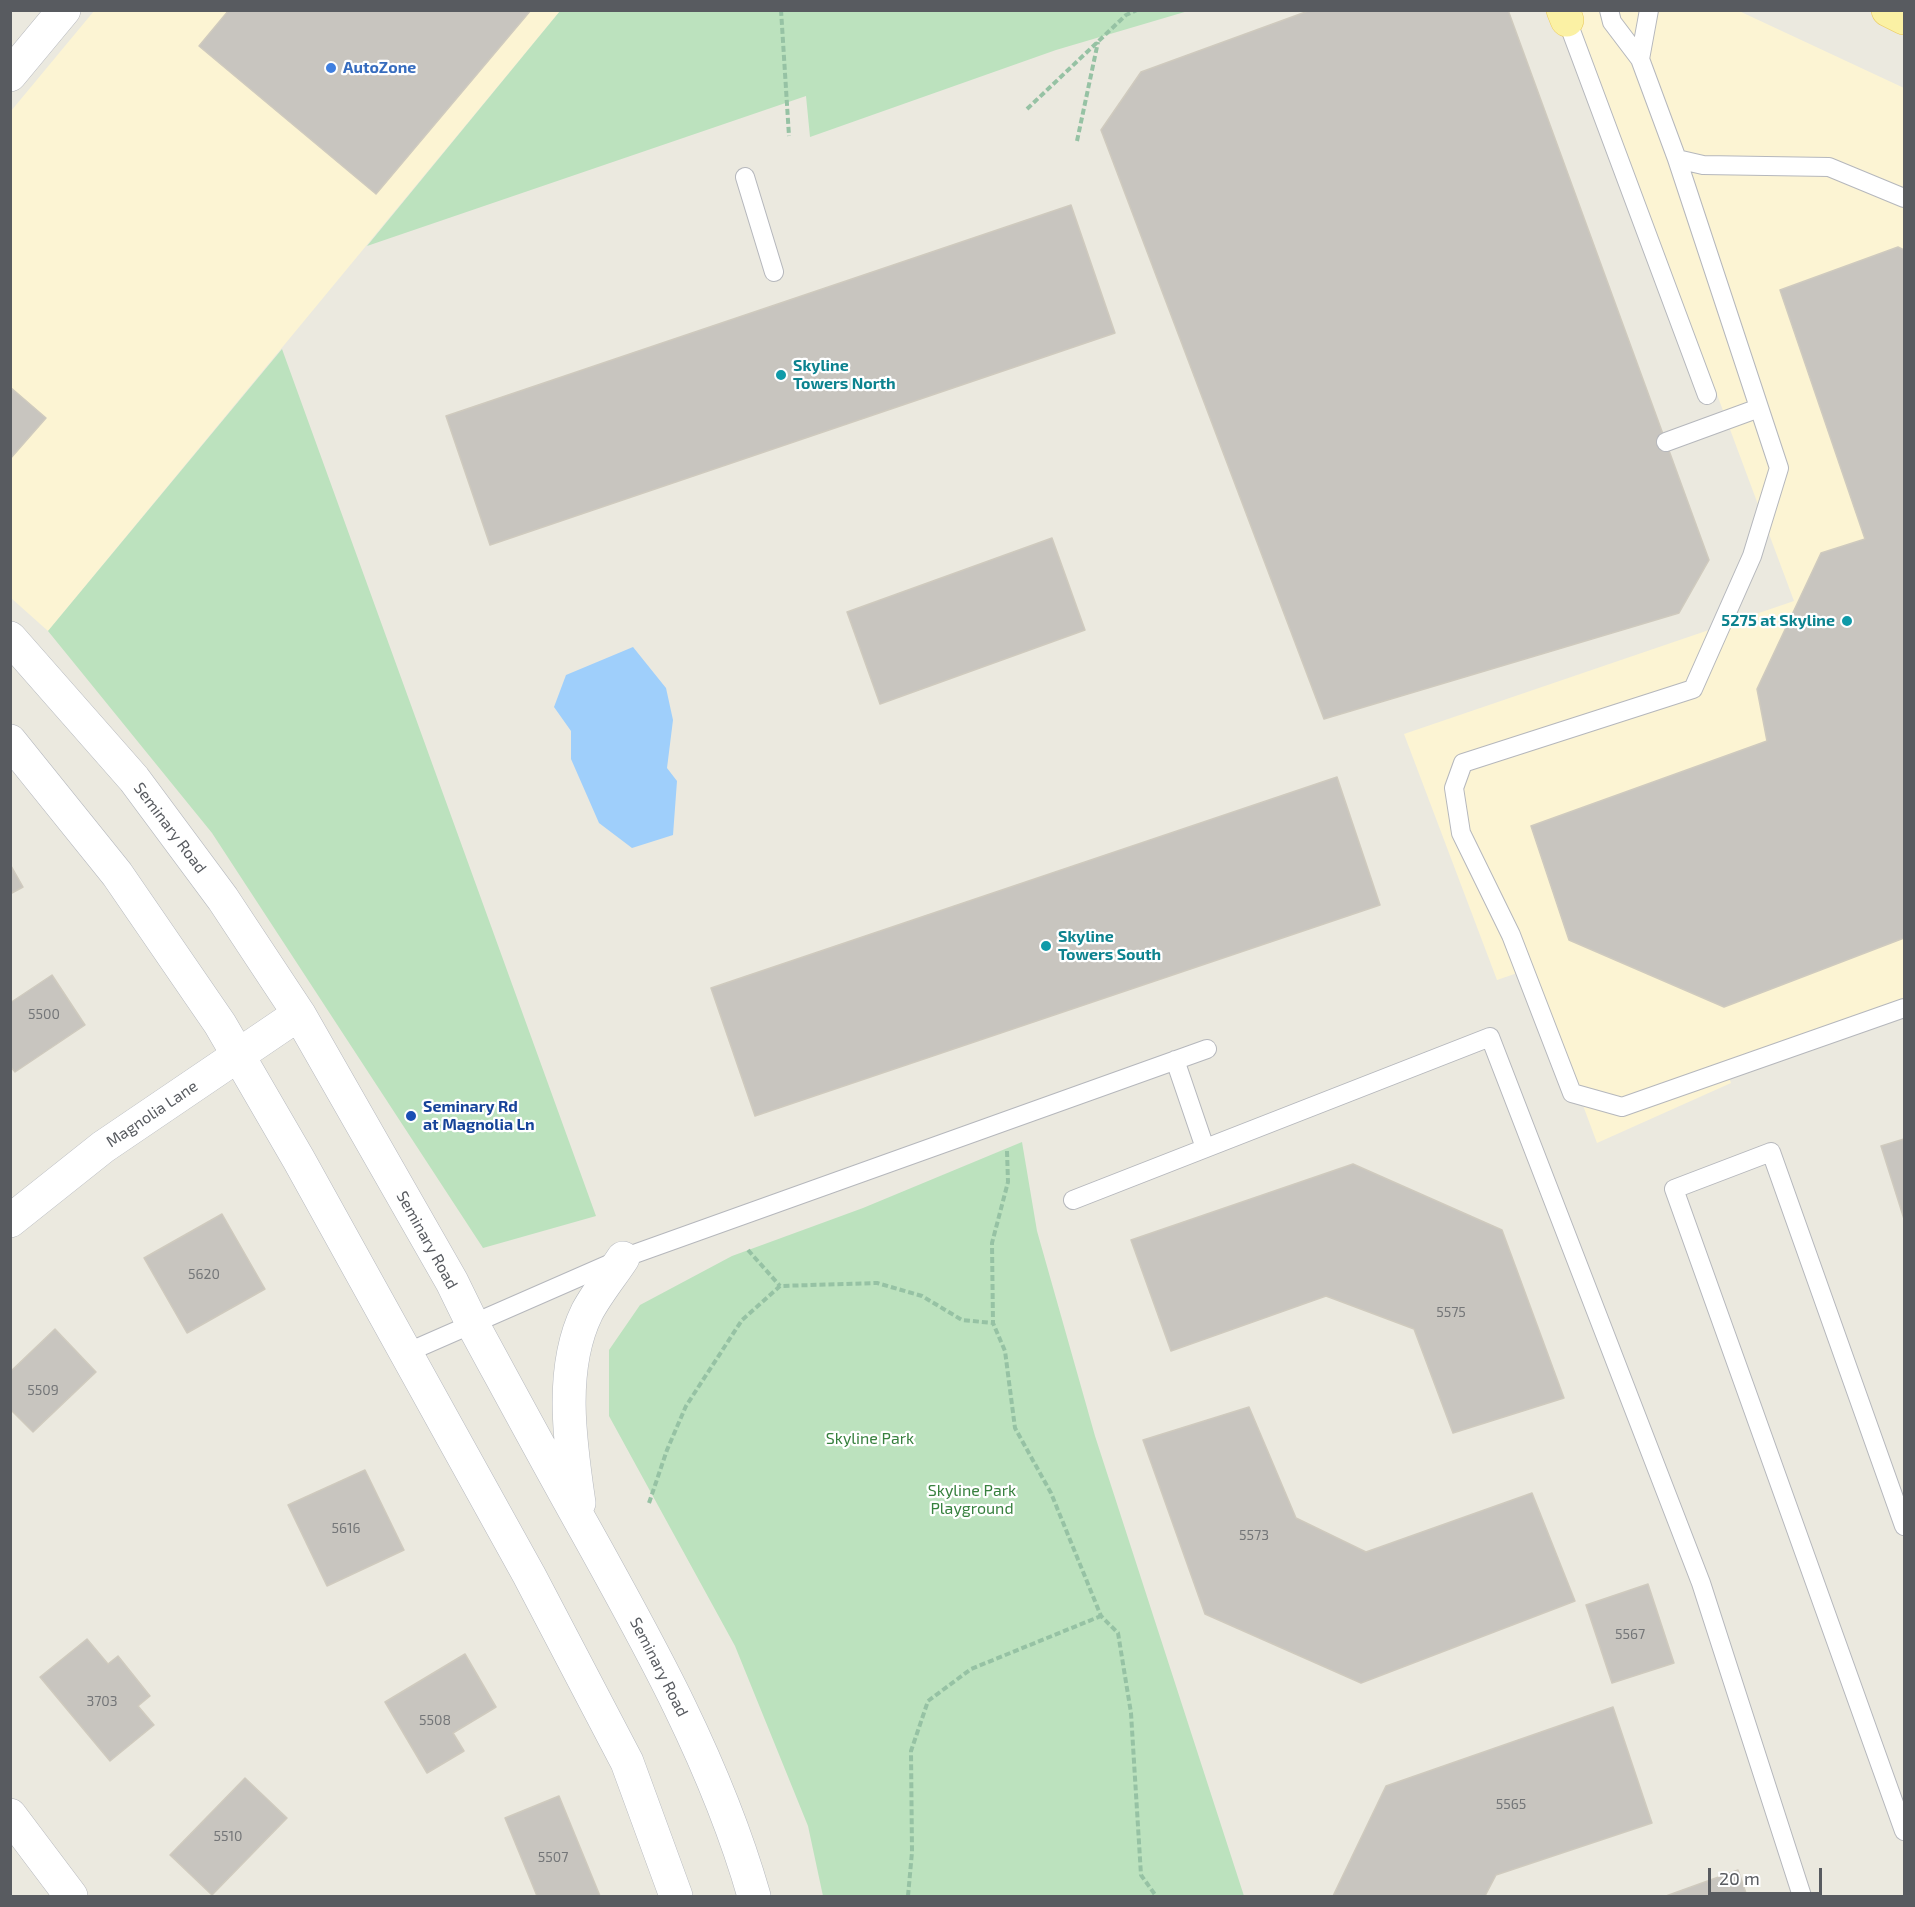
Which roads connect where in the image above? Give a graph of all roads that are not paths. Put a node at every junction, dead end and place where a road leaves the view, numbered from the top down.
1 (64, 10) edge
2 (1609, 10) edge
3 (1649, 10) edge
4 (1888, 10) edge
5 (1566, 14) edge
6 (1905, 18) edge
7 (1640, 59) junction
8 (10, 75) edge
9 (1677, 159) junction
10 (744, 177) dead end
11 (1905, 198) edge
12 (774, 272) dead end
13 (1707, 395) dead end
14 (1759, 408) junction
15 (1666, 442) dead end
16 (10, 638) edge
17 (10, 741) edge
18 (1905, 1008) edge
19 (299, 1014) junction
20 (1207, 1049) dead end
21 (239, 1056) junction
22 (1176, 1060) junction
23 (1205, 1148) junction
24 (1073, 1200) dead end
25 (10, 1221) edge
26 (623, 1258) junction
27 (472, 1323) junction
28 (406, 1353) junction
29 (581, 1522) junction
30 (1905, 1526) edge
31 (10, 1815) edge
32 (1905, 1831) edge
33 (71, 1896) edge
34 (676, 1896) edge
35 (754, 1896) edge
36 (1802, 1896) edge

1 - 8 main road
2 - 7 lane
3 - 7 lane
4 - 6 main road
5 - 13 lane
7 - 9 lane
9 - 11 lane
9 - 14 lane
10 - 12 lane
14 - 15 lane
14 - 18 lane
16 - 19 main road, Seminary Road
17 - 21 main road
19 - 21 main road, Magnolia Lane
19 - 27 main road, Seminary Road
20 - 22 lane
21 - 25 main road, Magnolia Lane
21 - 28 main road
22 - 23 lane
22 - 26 lane
23 - 24 lane
23 - 36 lane
26 - 27 lane
26 - 29 main road
27 - 28 lane
27 - 29 main road, Seminary Road
28 - 34 main road
29 - 35 main road, Seminary Road
30 - 32 lane
31 - 33 main road

